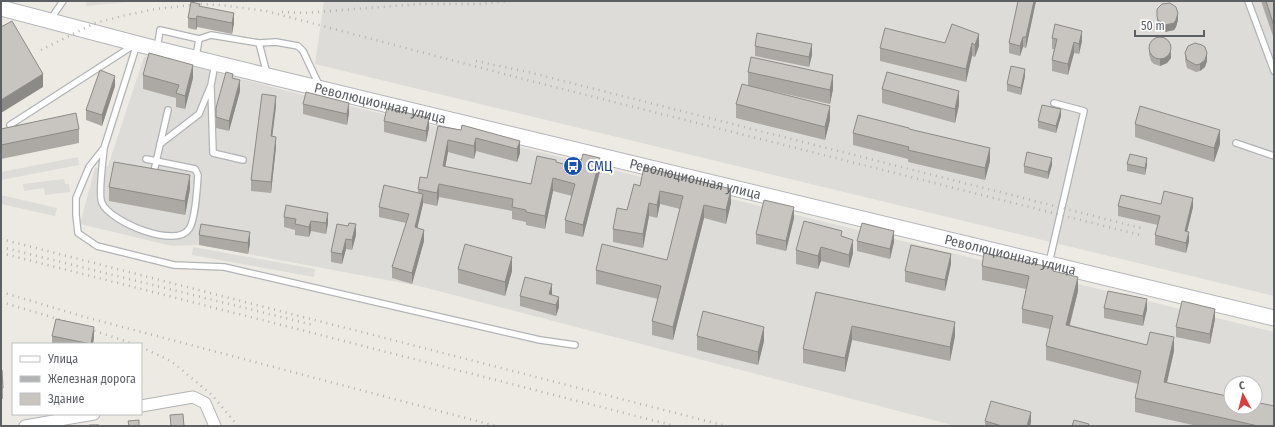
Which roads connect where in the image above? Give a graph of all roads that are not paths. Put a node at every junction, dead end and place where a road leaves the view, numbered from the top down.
1 (63, 1) edge
2 (1248, 1) edge
3 (1, 8) edge
4 (50, 21) junction
5 (199, 39) junction
6 (259, 43) junction
7 (137, 44) junction
8 (157, 49) junction
9 (196, 59) junction
10 (215, 64) junction
11 (1274, 71) edge
12 (268, 76) junction
13 (211, 85) junction
14 (321, 89) junction
15 (1054, 103) dead end
16 (168, 110) dead end
17 (10, 125) dead end
18 (1236, 143) dead end
19 (160, 144) junction
20 (104, 148) junction
21 (1274, 156) edge
22 (146, 159) dead end
23 (243, 160) dead end
24 (157, 161) junction
25 (154, 171) edge
26 (1049, 264) junction
27 (1274, 318) edge
28 (575, 345) dead end
29 (142, 406) edge
30 (89, 415) edge
31 (30, 426) edge
32 (215, 426) edge

1 - 4 lane
2 - 11 lane
3 - 4 main road, Революционная улица
4 - 7 main road, Революционная улица
5 - 6 lane
5 - 8 lane
5 - 9 lane
6 - 12 lane
6 - 14 lane
7 - 8 main road, Революционная улица
7 - 17 lane
7 - 20 lane
8 - 9 main road, Революционная улица
9 - 10 main road, Революционная улица
10 - 12 main road, Революционная улица
10 - 13 lane
12 - 14 main road, Революционная улица
13 - 19 lane
13 - 23 lane
14 - 26 main road, Революционная улица
15 - 26 lane
16 - 19 lane
18 - 21 lane
19 - 24 lane
20 - 24 lane
20 - 28 lane
22 - 24 lane
24 - 25 lane
26 - 27 main road, Революционная улица
29 - 32 street
30 - 31 street

